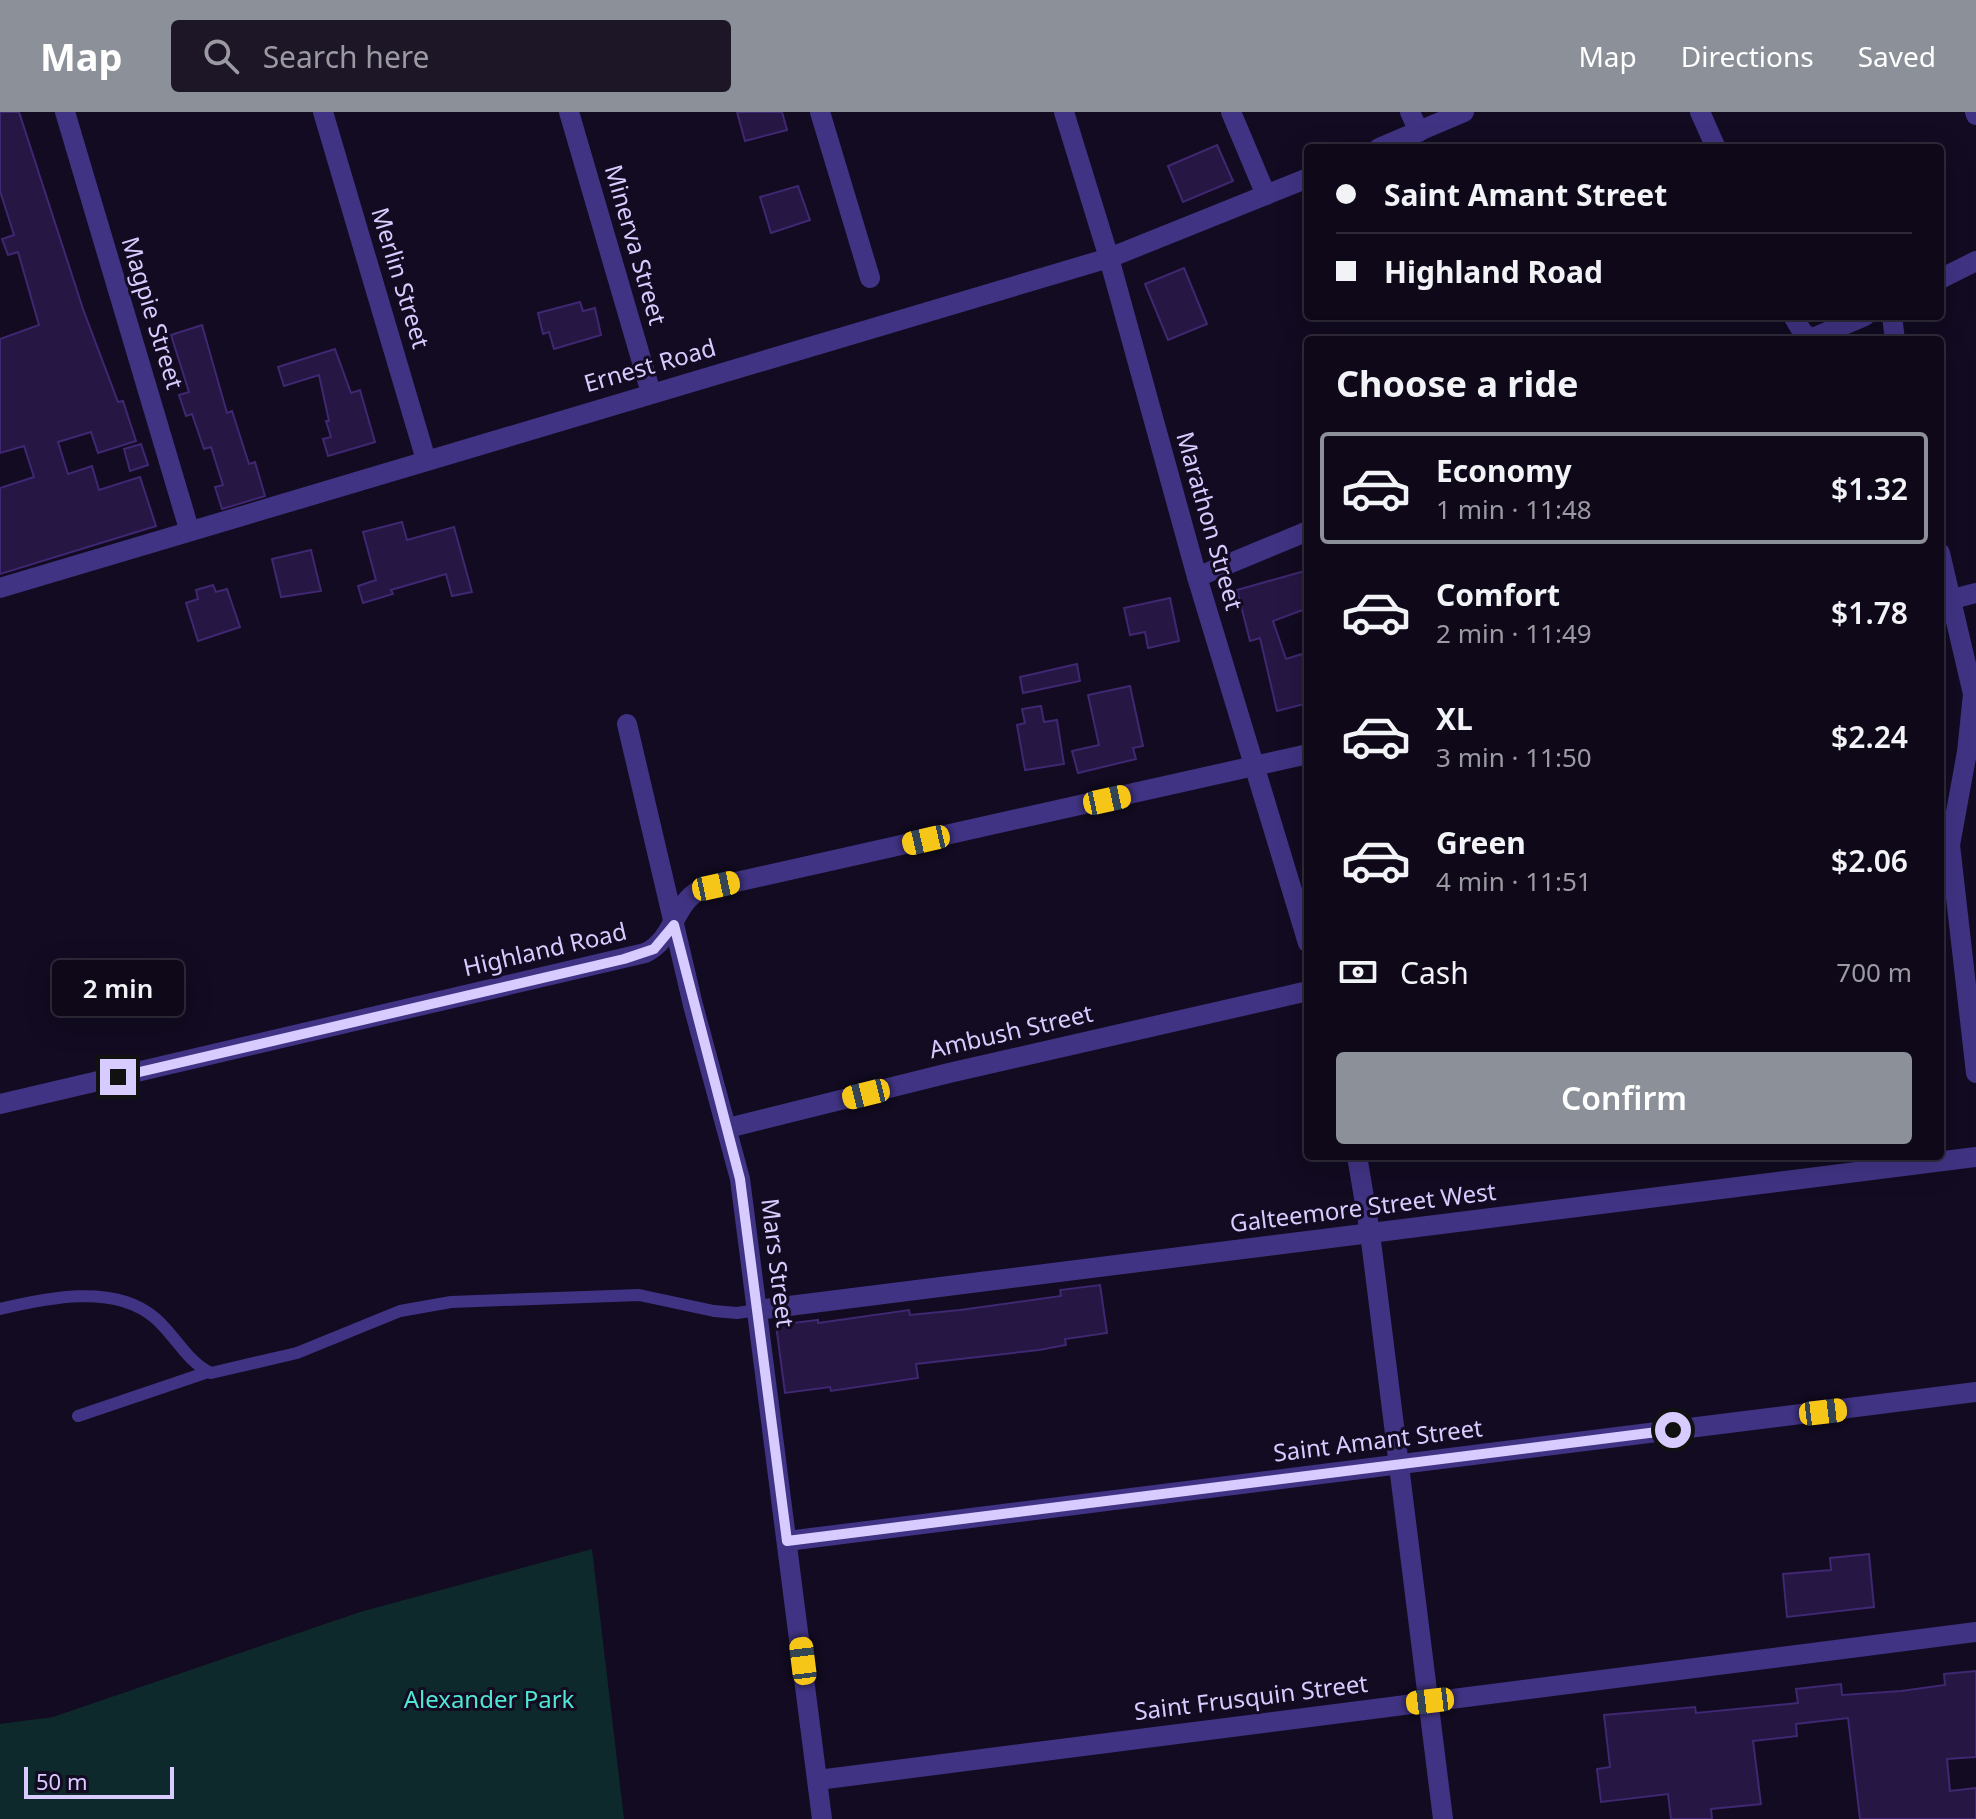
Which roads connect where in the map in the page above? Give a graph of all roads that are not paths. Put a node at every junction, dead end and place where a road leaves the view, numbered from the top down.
1 (65, 112) edge
2 (323, 112) edge
3 (569, 112) edge
4 (820, 112) edge
5 (1064, 112) edge
6 (1231, 112) edge
7 (1410, 112) edge
8 (1464, 112) edge
9 (1700, 112) edge
10 (1419, 132) junction
11 (1389, 144) edge
12 (1714, 144) edge
13 (1304, 180) edge
14 (1266, 195) junction
15 (1109, 258) junction
16 (1976, 261) edge
17 (1944, 277) edge
18 (870, 278) dead end
19 (1856, 320) edge
20 (1820, 336) edge
21 (651, 393) junction
22 (426, 460) junction
23 (189, 529) junction
24 (1304, 533) edge
25 (1197, 577) junction
26 (0, 588) edge
27 (1976, 593) edge
28 (1946, 600) edge
29 (627, 724) dead end
30 (1304, 755) edge
31 (1257, 767) junction
32 (674, 925) junction
33 (1304, 929) edge
34 (1948, 931) edge
35 (1304, 992) edge
36 (1976, 1073) edge
37 (0, 1104) edge
38 (728, 1128) junction
39 (1976, 1157) edge
40 (1358, 1160) edge
41 (1370, 1233) junction
42 (0, 1309) edge
43 (757, 1310) junction
44 (208, 1372) junction
45 (1976, 1392) edge
46 (78, 1416) dead end
47 (1400, 1464) junction
48 (787, 1541) junction
49 (1976, 1632) edge
50 (1430, 1701) junction
51 (818, 1780) junction
52 (822, 1819) edge
53 (1443, 1819) edge

1 - 23 street, Magpie Street
2 - 22 street, Merlin Street
3 - 21 street, Minerva Street
4 - 18 street
5 - 15 street, Marathon Street
6 - 14 street
7 - 10 street
8 - 10 street
9 - 12 street
10 - 11 street
13 - 14 street, Ernest Road
14 - 15 street, Ernest Road
15 - 21 street, Ernest Road
15 - 25 street, Marathon Street
16 - 17 street
19 - 20 street
21 - 22 street, Ernest Road
22 - 23 street, Ernest Road
23 - 26 street, Ernest Road
24 - 25 street
25 - 31 street, Marathon Street
27 - 28 street
28 - 34 street
29 - 32 street, Mars Street
30 - 31 street, Highland Road
31 - 32 street, Highland Road
31 - 33 street, Marathon Street
32 - 37 street, Highland Road
32 - 38 street, Mars Street
34 - 36 street
35 - 38 street, Ambush Street
38 - 43 street, Mars Street
39 - 41 street, Galteemore Street West
40 - 41 street
41 - 43 street, Galteemore Street West
41 - 47 street
42 - 44 lane
43 - 44 lane
43 - 48 street, Mars Street
44 - 46 lane
45 - 47 street, Saint Amant Street
47 - 48 street, Saint Amant Street
47 - 50 street
48 - 51 street, Mars Street
49 - 50 street, Saint Frusquin Street
50 - 51 street, Saint Frusquin Street
50 - 53 street
51 - 52 street, Mars Street

